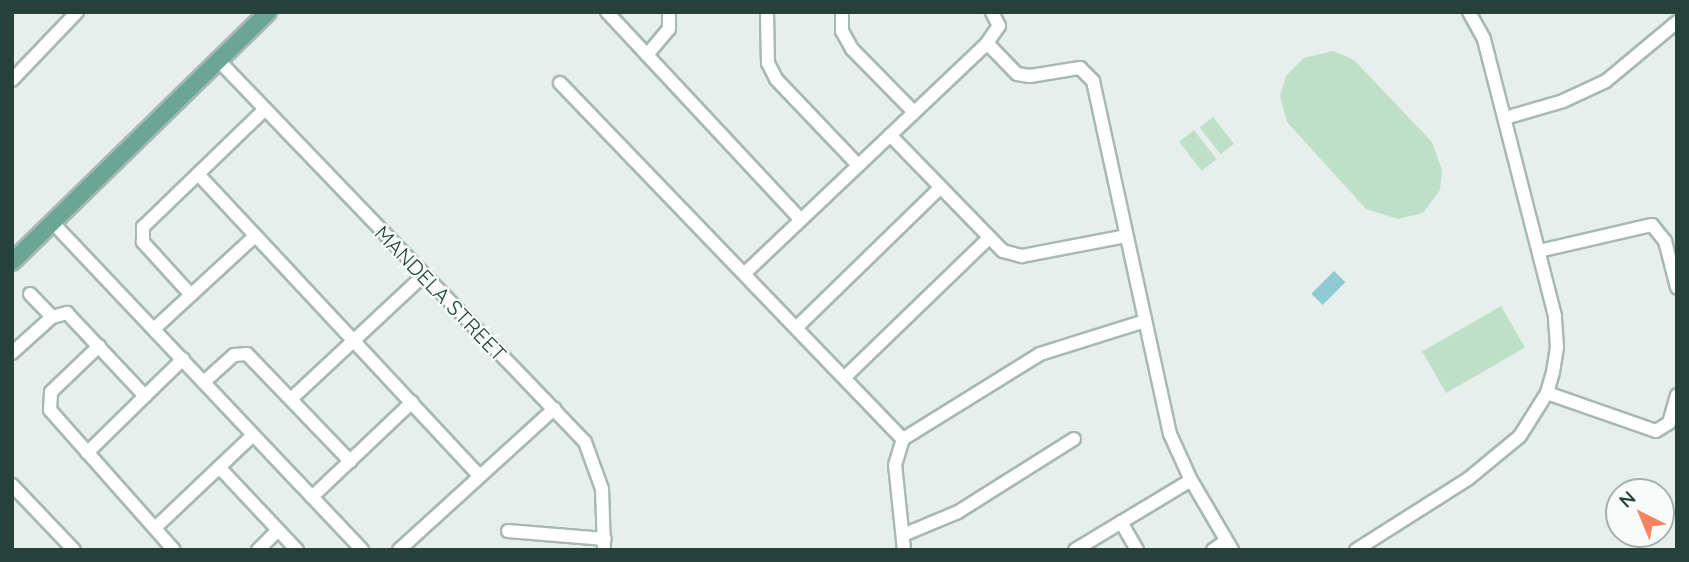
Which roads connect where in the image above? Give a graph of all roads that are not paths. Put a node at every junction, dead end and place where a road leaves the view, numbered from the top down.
1 (76, 12) edge
2 (268, 12) edge
3 (279, 12) edge
4 (607, 12) edge
5 (669, 12) edge
6 (767, 12) edge
7 (842, 12) edge
8 (992, 12) edge
9 (1468, 12) edge
10 (1676, 25) edge
11 (248, 36) junction
12 (987, 43) junction
13 (647, 55) junction
14 (221, 63) junction
15 (12, 80) edge
16 (560, 83) dead end
17 (265, 109) junction
18 (914, 112) junction
19 (1505, 118) junction
20 (890, 135) junction
21 (858, 165) junction
22 (198, 174) junction
23 (940, 188) junction
24 (801, 220) junction
25 (53, 223) junction
26 (255, 236) junction
27 (1126, 236) junction
28 (988, 239) junction
29 (1539, 251) junction
30 (12, 262) edge
31 (745, 273) junction
32 (424, 275) junction
33 (1677, 287) edge
34 (30, 294) dead end
35 (191, 295) junction
36 (52, 317) junction
37 (1145, 321) junction
38 (797, 327) junction
39 (155, 328) junction
40 (354, 340) junction
41 (99, 346) junction
42 (12, 353) edge
43 (183, 359) junction
44 (845, 377) junction
45 (205, 381) junction
46 (1547, 393) junction
47 (1677, 394) edge
48 (145, 396) junction
49 (291, 399) junction
50 (412, 402) junction
51 (554, 409) junction
52 (253, 435) junction
53 (903, 439) junction
54 (1073, 439) dead end
55 (87, 453) junction
56 (350, 461) junction
57 (219, 467) junction
58 (479, 475) junction
59 (1191, 480) junction
60 (12, 485) edge
61 (312, 497) junction
62 (1121, 522) junction
63 (155, 528) junction
64 (278, 530) junction
65 (508, 531) dead end
66 (903, 535) junction
67 (604, 544) edge
68 (1229, 545) edge
69 (74, 550) edge
70 (174, 550) edge
71 (258, 550) edge
72 (297, 550) edge
73 (362, 550) edge
74 (399, 550) edge
75 (904, 550) edge
76 (1075, 550) edge
77 (1137, 550) edge
78 (1213, 550) edge
79 (1356, 550) edge

1 - 15 street
2 - 11 main road
3 - 11 main road
4 - 13 street
5 - 13 street
6 - 21 street
7 - 18 street
8 - 12 street
9 - 19 street
10 - 19 street
11 - 14 main road
12 - 18 street
12 - 27 street
13 - 24 street
14 - 17 street, MANDELA STREET
14 - 25 main road
16 - 31 street
17 - 22 street
17 - 32 street, MANDELA STREET
18 - 20 street
19 - 29 street
20 - 21 street
20 - 23 street
21 - 24 street
22 - 26 street
22 - 35 street
23 - 28 street
23 - 38 street
24 - 31 street
25 - 30 main road
25 - 39 street
26 - 35 street
26 - 40 street
27 - 28 street
27 - 37 street
28 - 44 street
29 - 33 street
29 - 46 street
31 - 38 street
32 - 40 street
32 - 51 street, MANDELA STREET
34 - 36 street
35 - 39 street
36 - 41 street
36 - 42 street
37 - 53 street
37 - 59 street
38 - 44 street
39 - 43 street
40 - 49 street
40 - 50 street
41 - 48 street
41 - 55 street
43 - 45 street
43 - 48 street
44 - 53 street
45 - 49 street
45 - 52 street
46 - 47 street
46 - 79 street
48 - 55 street
49 - 56 street
50 - 56 street
50 - 58 street
51 - 58 street
51 - 67 street, MANDELA STREET
52 - 57 street
52 - 61 street
53 - 66 street
54 - 66 street
55 - 63 street
56 - 61 street
57 - 63 street
57 - 64 street
58 - 74 street
59 - 62 street
59 - 68 street
60 - 69 street
61 - 73 street
62 - 76 street
62 - 77 street
63 - 70 street
64 - 71 street
64 - 72 street
65 - 67 street
66 - 75 street
68 - 78 street

